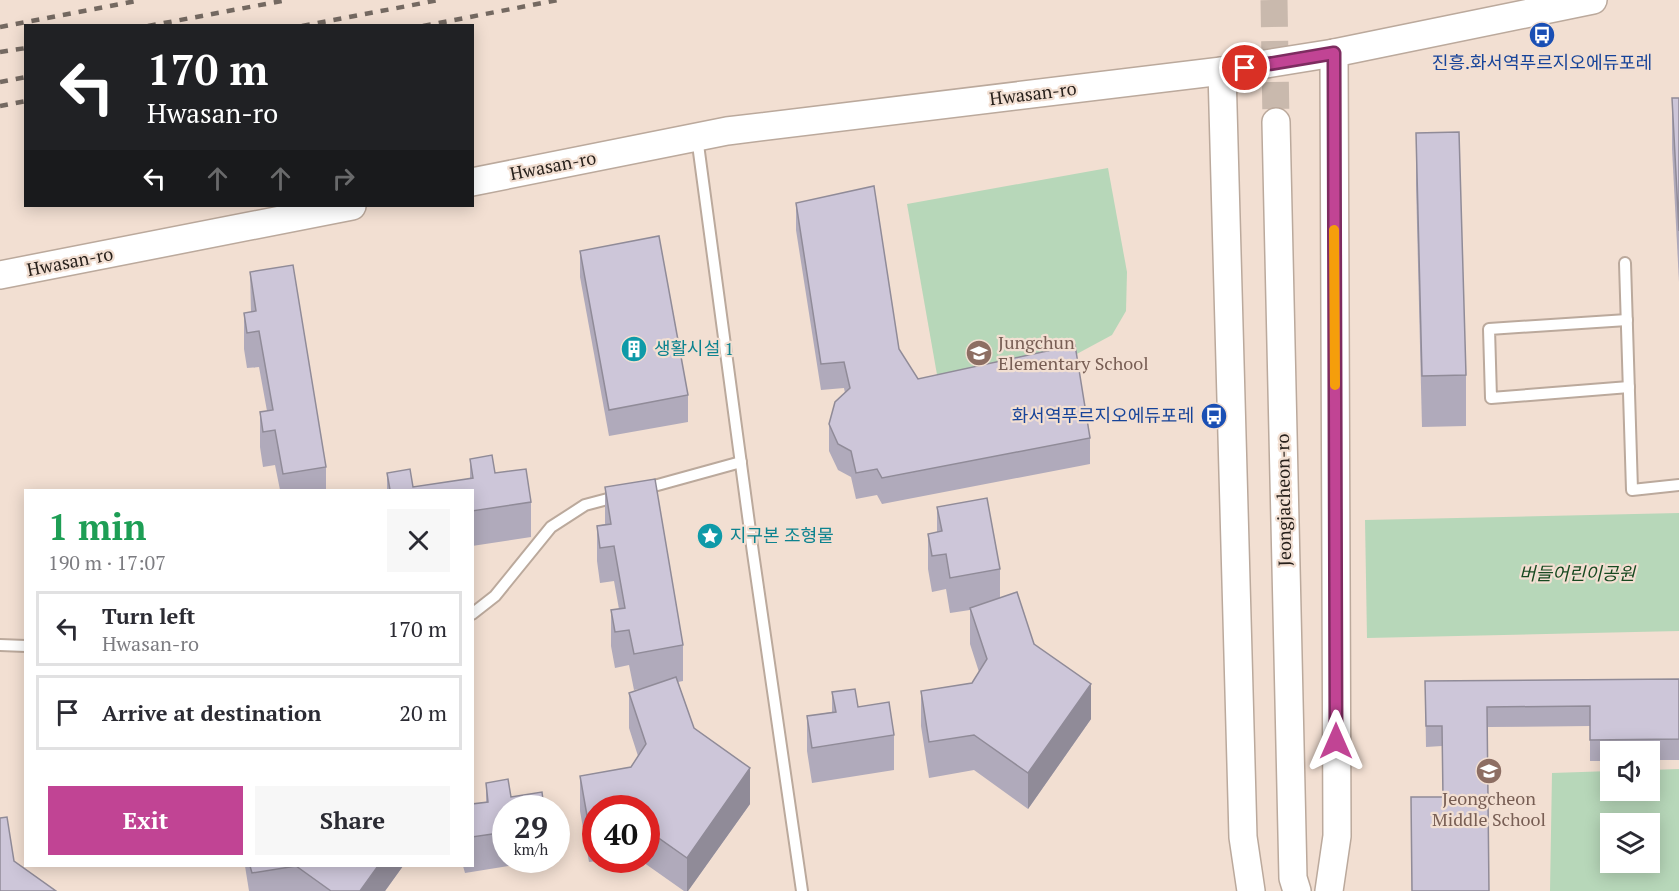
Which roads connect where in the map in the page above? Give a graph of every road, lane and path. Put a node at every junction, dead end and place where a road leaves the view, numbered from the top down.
1 (1593, 0) edge
2 (1334, 53) junction
3 (1222, 71) junction
4 (1276, 122) tunnel mouth
5 (698, 137) junction
6 (474, 182) edge
7 (347, 207) edge
8 (1625, 263) dead end
9 (0, 275) edge
10 (1627, 320) junction
11 (1629, 387) junction
12 (741, 462) junction
13 (1679, 485) edge
14 (474, 612) edge
15 (0, 645) edge
16 (24, 646) edge
17 (1292, 887) edge
18 (802, 891) edge
19 (1251, 891) edge
20 (1329, 891) edge

1 - 2 street, Hwasan-ro
2 - 3 street, Hwasan-ro
2 - 20 street
3 - 5 street, Hwasan-ro
3 - 19 street
4 - 17 street, Jeongjacheon-ro
5 - 6 street, Hwasan-ro
5 - 12 lane
7 - 9 street, Hwasan-ro
8 - 10 lane
10 - 11 lane
10 - 11 lane
11 - 13 lane
12 - 14 lane
12 - 18 lane
15 - 16 lane

